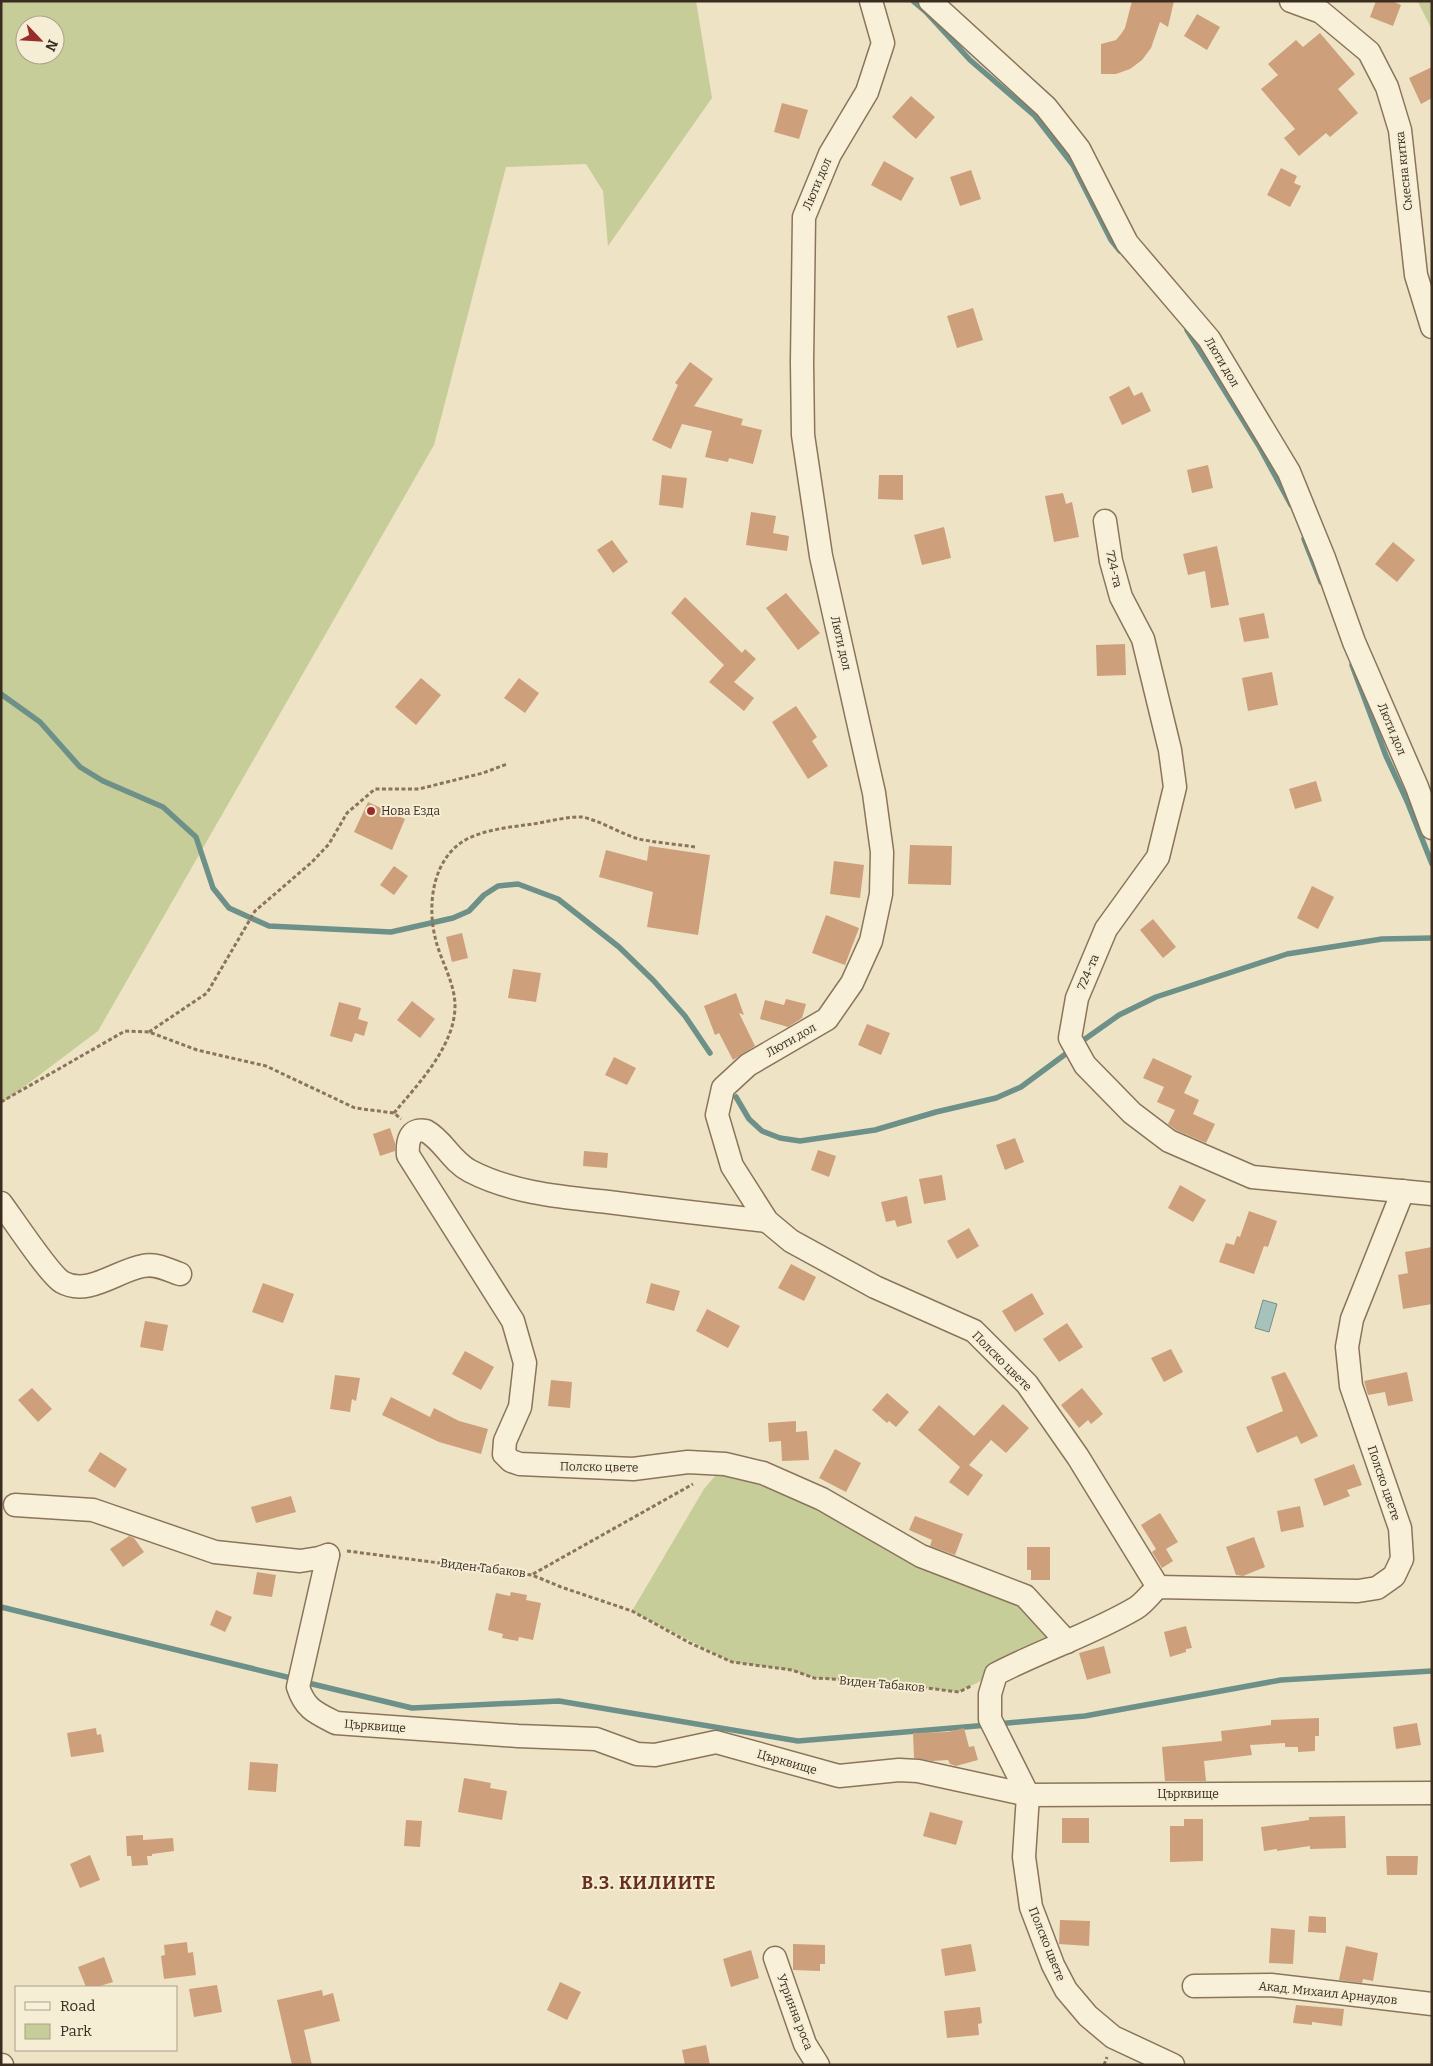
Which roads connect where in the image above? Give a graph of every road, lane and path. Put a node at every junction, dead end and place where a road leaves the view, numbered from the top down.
1 (871, 1) edge
2 (930, 1) edge
3 (1291, 1) edge
4 (1432, 327) edge
5 (1106, 521) dead end
6 (507, 764) dead end
7 (1424, 789) edge
8 (1432, 828) edge
9 (695, 847) dead end
10 (149, 1032) junction
11 (1, 1102) edge
12 (394, 1113) junction
13 (414, 1132) junction
14 (1403, 1191) junction
15 (1432, 1194) edge
16 (1, 1203) edge
17 (767, 1221) junction
18 (180, 1274) dead end
19 (698, 1481) dead end
20 (15, 1505) dead end
21 (328, 1555) junction
22 (532, 1575) junction
23 (1158, 1587) junction
24 (1067, 1642) junction
25 (996, 1674) junction
26 (1432, 1793) edge
27 (1028, 1795) junction
28 (775, 1958) dead end
29 (1194, 1986) dead end
30 (1432, 2004) edge
31 (818, 2065) edge
32 (1173, 2065) edge

1 - 17 street, Люти дол
2 - 7 street, Люти дол
3 - 4 street, Смесна китка
5 - 14 street, 724-та
6 - 10 path
7 - 8 street, Люти дол
9 - 12 path
10 - 11 path
10 - 12 path
12 - 13 path
13 - 17 street
13 - 24 street, Полско цвете
14 - 15 street, 724-та
14 - 23 street, Полско цвете
16 - 18 street
17 - 23 street, Полско цвете
19 - 22 path
20 - 21 street
21 - 22 path, Виден Табаков
21 - 27 street, Църквище
22 - 25 path, Виден Табаков
23 - 24 street
24 - 25 street
25 - 27 street
26 - 27 street, Църквище
27 - 32 street, Полско цвете
28 - 31 street, Утринна роса
29 - 30 street, Акад. Михаил Арнаудов

